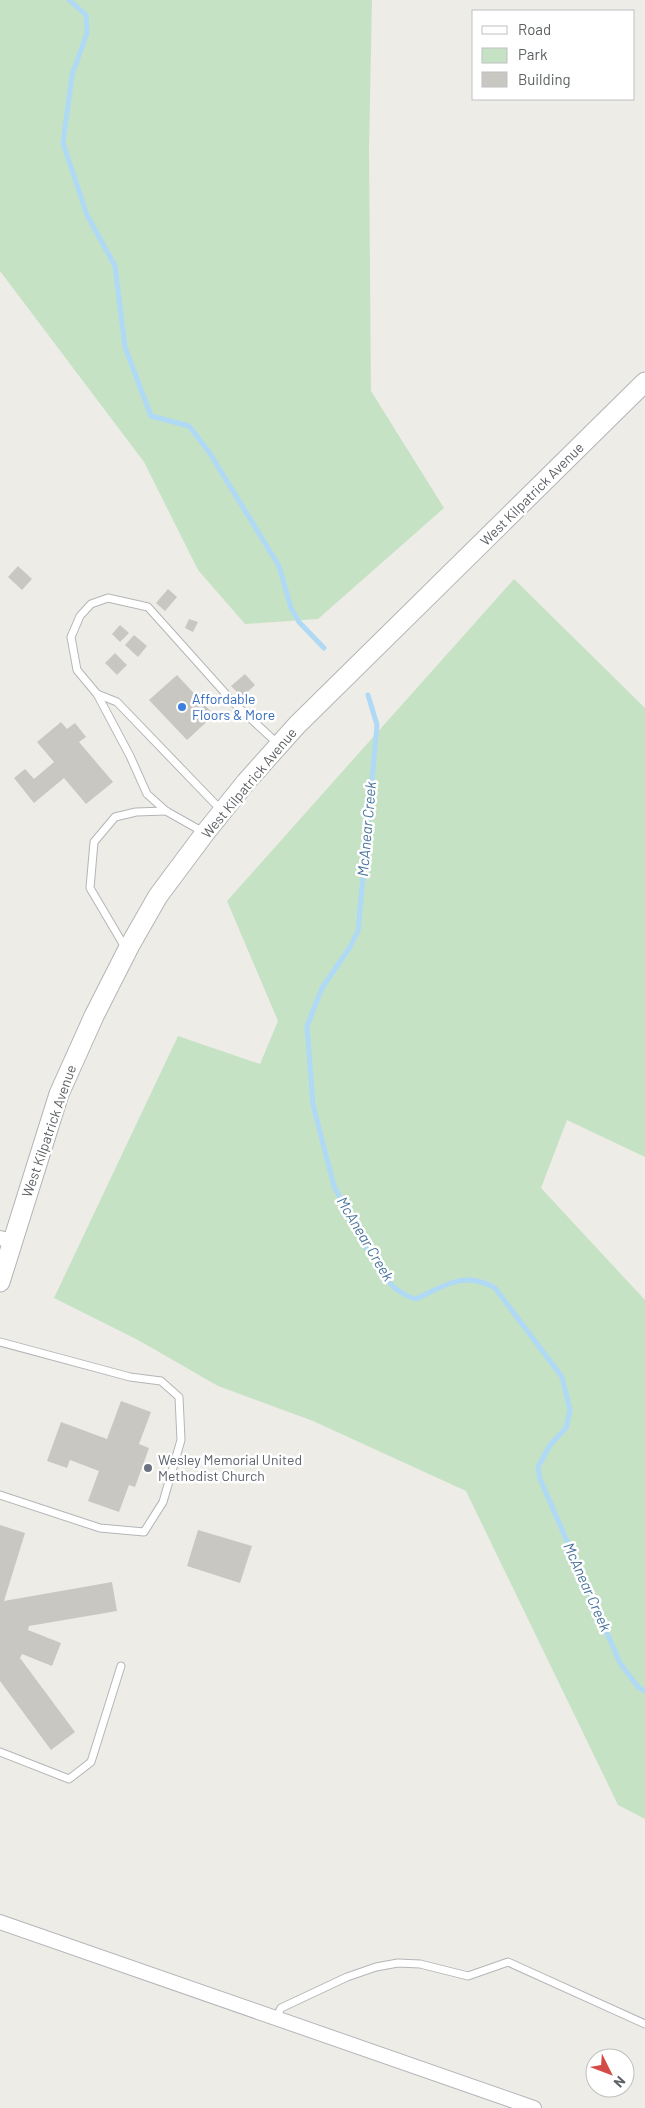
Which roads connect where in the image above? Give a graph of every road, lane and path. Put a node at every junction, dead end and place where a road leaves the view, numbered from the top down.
1 (645, 382) edge
2 (97, 694) junction
3 (279, 745) junction
4 (166, 811) junction
5 (222, 812) junction
6 (205, 833) junction
7 (127, 951) junction
8 (6, 1240) edge
9 (0, 1282) edge
10 (0, 1342) edge
11 (0, 1495) edge
12 (121, 1666) dead end
13 (0, 1752) edge
14 (0, 1922) edge
15 (276, 2018) junction
16 (645, 2024) edge
17 (534, 2108) edge

1 - 3 main road, West Kilpatrick Avenue
2 - 3 lane
2 - 4 lane
2 - 5 lane
3 - 5 main road, West Kilpatrick Avenue
4 - 6 lane
4 - 7 lane
5 - 6 main road, West Kilpatrick Avenue
6 - 7 main road, West Kilpatrick Avenue
7 - 8 main road, West Kilpatrick Avenue
8 - 9 main road, West Kilpatrick Avenue
10 - 11 lane
12 - 13 lane
14 - 15 street
15 - 16 lane
15 - 17 street

